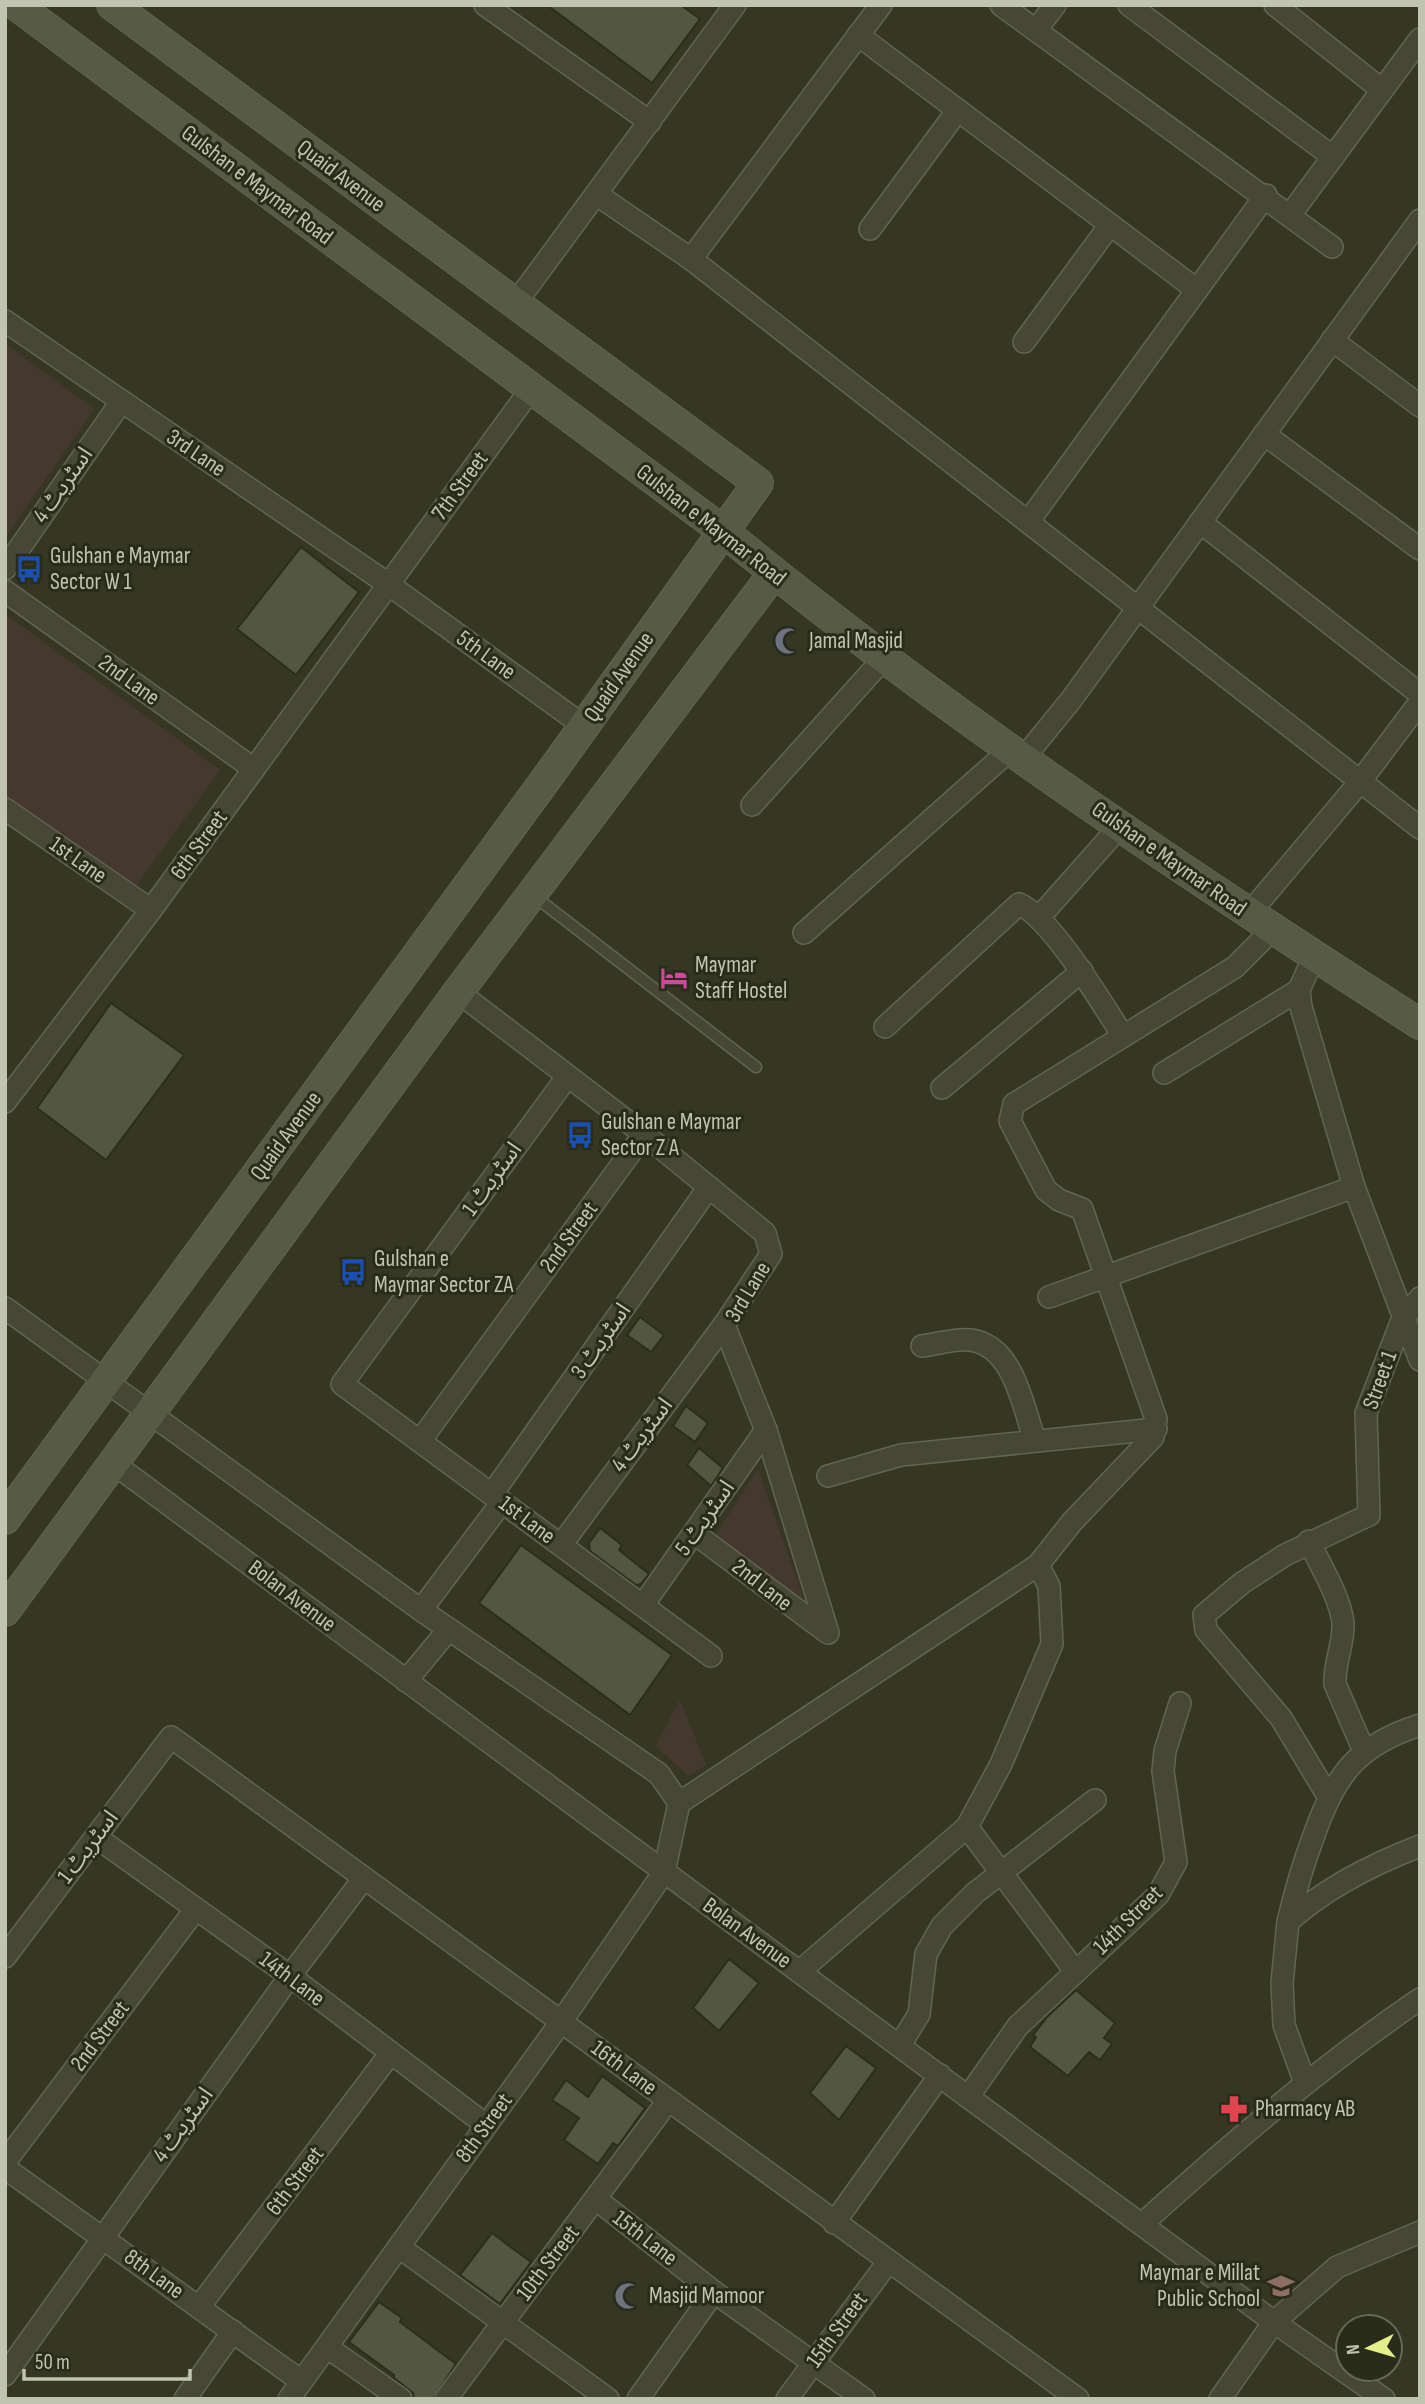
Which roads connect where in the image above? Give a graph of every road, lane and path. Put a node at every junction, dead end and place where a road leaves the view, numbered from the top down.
1 (16, 5) edge
2 (112, 5) edge
3 (485, 5) edge
4 (735, 5) edge
5 (881, 5) edge
6 (1001, 5) edge
7 (1055, 5) edge
8 (1129, 5) edge
9 (1275, 5) edge
10 (1036, 30) junction
11 (859, 35) junction
12 (1420, 39) edge
13 (1382, 90) junction
14 (958, 110) junction
15 (650, 122) junction
16 (1333, 157) junction
17 (597, 194) junction
18 (1266, 195) junction
19 (1290, 215) junction
20 (1420, 219) edge
21 (1110, 225) junction
22 (870, 229) dead end
23 (1332, 247) dead end
24 (691, 259) junction
25 (1196, 290) junction
26 (515, 304) junction
27 (5, 321) edge
28 (1332, 340) junction
29 (1024, 342) dead end
30 (531, 389) junction
31 (121, 402) junction
32 (1420, 406) edge
33 (1264, 435) junction
34 (1028, 522) junction
35 (1200, 522) junction
36 (723, 531) junction
37 (1420, 549) edge
38 (5, 569) edge
39 (774, 573) junction
40 (388, 584) junction
41 (5, 591) edge
42 (1139, 606) junction
43 (884, 658) junction
44 (1420, 694) edge
45 (1420, 702) edge
46 (584, 726) junction
47 (1017, 755) junction
48 (254, 769) junction
49 (1359, 783) junction
50 (752, 805) dead end
51 (5, 809) edge
52 (1121, 825) junction
53 (1420, 828) edge
54 (531, 894) junction
55 (151, 910) junction
56 (1041, 919) junction
57 (1260, 922) junction
58 (804, 933) dead end
59 (1314, 956) junction
60 (1082, 971) junction
61 (1299, 990) junction
62 (458, 992) junction
63 (1420, 1024) edge
64 (885, 1027) dead end
65 (1123, 1036) junction
66 (756, 1067) dead end
67 (1164, 1073) dead end
68 (567, 1077) junction
69 (942, 1088) dead end
70 (5, 1102) edge
71 (645, 1134) junction
72 (709, 1187) junction
73 (1354, 1187) junction
74 (1105, 1277) junction
75 (1049, 1297) dead end
76 (1420, 1298) edge
77 (5, 1308) edge
78 (1402, 1320) junction
79 (724, 1325) junction
80 (922, 1346) dead end
81 (1420, 1360) edge
82 (106, 1382) junction
83 (342, 1384) joint
84 (151, 1416) junction
85 (1156, 1429) junction
86 (766, 1430) junction
87 (420, 1441) junction
88 (1035, 1441) junction
89 (113, 1463) junction
90 (828, 1476) dead end
91 (497, 1498) junction
92 (5, 1518) edge
93 (694, 1533) junction
94 (1309, 1541) junction
95 (561, 1545) junction
96 (1038, 1565) junction
97 (642, 1605) junction
98 (421, 1610) junction
99 (5, 1611) edge
100 (449, 1629) junction
101 (829, 1630) joint
102 (712, 1656) dead end
103 (407, 1681) junction
104 (1180, 1703) dead end
105 (1420, 1725) edge
106 (171, 1737) joint
107 (1364, 1751) junction
108 (1328, 1796) junction
109 (1095, 1800) dead end
110 (679, 1803) junction
111 (967, 1827) junction
112 (96, 1837) junction
113 (1420, 1846) edge
114 (664, 1872) junction
115 (1001, 1875) junction
116 (364, 1878) junction
117 (195, 1910) junction
118 (1288, 1922) junction
119 (5, 1957) edge
120 (800, 1971) junction
121 (1075, 1971) junction
122 (290, 1976) junction
123 (1420, 1999) edge
124 (561, 2022) junction
125 (900, 2045) junction
126 (390, 2054) junction
127 (940, 2075) junction
128 (1305, 2083) junction
129 (968, 2097) junction
130 (668, 2101) junction
131 (486, 2125) junction
132 (5, 2162) edge
133 (5, 2168) edge
134 (596, 2199) junction
135 (834, 2223) junction
136 (1142, 2224) junction
137 (1420, 2232) edge
138 (103, 2237) junction
139 (399, 2247) junction
140 (888, 2262) junction
141 (714, 2292) junction
142 (199, 2307) junction
143 (1274, 2322) junction
144 (504, 2323) junction
145 (233, 2331) junction
146 (327, 2347) junction
147 (814, 2362) junction
148 (5, 2375) edge
149 (301, 2381) junction
150 (1379, 2397) edge
151 (185, 2399) edge
152 (289, 2399) edge
153 (401, 2399) edge
154 (446, 2399) edge
155 (608, 2399) edge
156 (638, 2399) edge
157 (787, 2399) edge
158 (864, 2399) edge
159 (1078, 2399) edge
160 (1220, 2399) edge

1 - 30 main road, Gulshan e Maymar Road
2 - 26 main road, Quaid Avenue
3 - 15 street
4 - 15 street
5 - 11 street
6 - 10 street
7 - 10 street
8 - 16 street
9 - 13 street
10 - 18 street
11 - 14 street
11 - 24 street
12 - 13 street
13 - 16 street
14 - 21 street
14 - 22 street
15 - 17 street
16 - 19 street
17 - 24 street
17 - 26 street
18 - 19 street
18 - 25 street
19 - 23 street
20 - 28 street
21 - 25 street
21 - 29 street
24 - 34 street
25 - 34 street
26 - 36 main road, Quaid Avenue
27 - 31 street, 3rd Lane
28 - 32 street
28 - 33 street
30 - 36 main road, Gulshan e Maymar Road
30 - 40 street, 7th Street
31 - 38 street, اسٹریٹ 4
31 - 40 street, 3rd Lane
33 - 35 street
33 - 37 street
34 - 42 street
35 - 42 street
35 - 44 street
36 - 39 main road, Gulshan e Maymar Road
36 - 46 main road, Quaid Avenue
39 - 43 main road, Gulshan e Maymar Road
39 - 54 main road
40 - 46 street, 5th Lane
40 - 48 street, 6th Street
41 - 48 street, 2nd Lane
42 - 47 street
42 - 49 street
43 - 47 main road, Gulshan e Maymar Road
43 - 50 street
45 - 49 street
46 - 82 main road, Quaid Avenue
47 - 52 main road, Gulshan e Maymar Road
47 - 58 street
48 - 55 street, 6th Street
49 - 53 street
49 - 57 street
51 - 55 street, 1st Lane
52 - 56 street
52 - 57 main road, Gulshan e Maymar Road
54 - 62 main road
54 - 66 lane
55 - 70 street, 6th Street
56 - 60 street
56 - 64 street
57 - 59 main road, Gulshan e Maymar Road
57 - 65 street
59 - 61 street
59 - 63 main road, Gulshan e Maymar Road
60 - 65 street
60 - 69 street
61 - 67 street
61 - 73 street
62 - 68 street, 3rd Lane
62 - 84 main road
65 - 74 street
68 - 71 street, 3rd Lane
68 - 83 street, اسٹریٹ 1
71 - 72 street, 3rd Lane
71 - 87 street, 2nd Street
72 - 79 street, 3rd Lane
72 - 91 street, اسٹریٹ 3
73 - 74 street
73 - 78 street
74 - 75 street
74 - 85 street
76 - 78 street, Street 1
77 - 82 street
78 - 81 street
78 - 94 street, Street 1
79 - 86 street, 3rd Lane
79 - 95 street, اسٹریٹ 4
80 - 88 street
82 - 84 street
82 - 92 main road, Quaid Avenue
83 - 87 street, 1st Lane
84 - 89 main road
84 - 98 street
85 - 88 street
85 - 96 street
86 - 93 street, اسٹریٹ 5
86 - 101 street, 3rd Lane
87 - 91 street, 1st Lane
88 - 90 street
89 - 99 main road
89 - 103 street, Bolan Avenue
91 - 95 street, 1st Lane
91 - 98 street, اسٹریٹ 3
93 - 97 street, اسٹریٹ 5
93 - 101 street, 2nd Lane
94 - 107 street
94 - 108 street
95 - 97 street, 1st Lane
96 - 110 street
96 - 111 street
97 - 102 street, 1st Lane
98 - 100 street
100 - 103 street
100 - 110 street
103 - 114 street, Bolan Avenue
104 - 121 street, 14th Street
105 - 107 street
106 - 112 street, اسٹریٹ 1
106 - 116 street, 16th Lane
107 - 108 street
108 - 118 street
109 - 115 street
110 - 114 street
111 - 115 street
111 - 120 street
112 - 117 street, 14th Lane
112 - 119 street, اسٹریٹ 1
113 - 118 street
114 - 120 street, Bolan Avenue
114 - 124 street, 8th Street
115 - 121 street
115 - 125 street
116 - 122 street, اسٹریٹ 4
116 - 124 street, 16th Lane
117 - 122 street, 14th Lane
117 - 132 street, 2nd Street
118 - 128 street
120 - 125 street, Bolan Avenue
121 - 129 street, 14th Street
122 - 126 street, 14th Lane
122 - 138 street, اسٹریٹ 4
123 - 128 street
124 - 130 street, 16th Lane
124 - 131 street, 8th Street
125 - 127 street, Bolan Avenue
126 - 131 street, 14th Lane
126 - 142 street, 6th Street
127 - 129 street, Bolan Avenue
127 - 135 street
128 - 136 street
129 - 136 street, Bolan Avenue
130 - 134 street, 10th Street
130 - 135 street, 16th Lane
131 - 139 street, 8th Street
133 - 138 street, 8th Lane
134 - 141 street, 15th Lane
134 - 144 street, 10th Street
135 - 140 street, 16th Lane
136 - 143 street, Bolan Avenue
137 - 143 street
138 - 142 street, 8th Lane
138 - 148 street, اسٹریٹ 4
139 - 144 street
139 - 146 street, 8th Street
140 - 147 street, 15th Street
140 - 159 street, 16th Lane
141 - 147 street, 15th Lane
141 - 156 street
142 - 145 street, 8th Lane
143 - 150 street, Bolan Avenue
143 - 160 street
144 - 154 street, 10th Street
144 - 155 street
145 - 149 street, 8th Lane
145 - 151 street
146 - 149 street, 8th Street
146 - 153 street
147 - 157 street, 15th Street
147 - 158 street, 15th Lane
149 - 152 street, 8th Street

